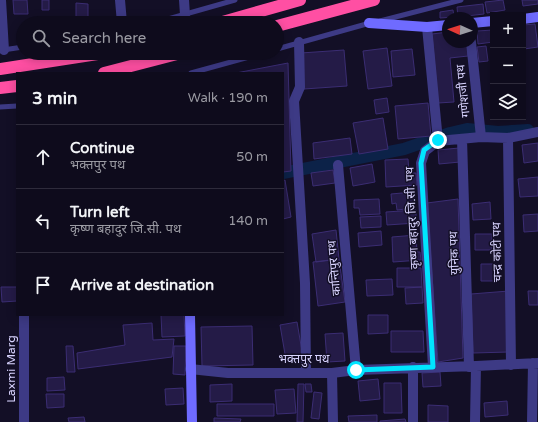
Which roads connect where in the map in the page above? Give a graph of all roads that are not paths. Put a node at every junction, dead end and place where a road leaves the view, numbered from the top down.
1 (1, 0) edge
2 (120, 0) edge
3 (184, 0) edge
4 (235, 0) edge
5 (300, 0) edge
6 (374, 0) edge
7 (461, 0) edge
8 (186, 15) junction
9 (121, 16) edge
10 (182, 16) edge
11 (244, 16) edge
12 (538, 17) edge
13 (526, 19) edge
14 (490, 21) edge
15 (478, 22) edge
16 (369, 23) junction
17 (284, 24) edge
18 (442, 26) edge
19 (427, 27) junction
20 (299, 42) junction
21 (284, 47) edge
22 (16, 48) edge
23 (472, 48) edge
24 (2, 50) edge
25 (58, 60) edge
26 (154, 60) edge
27 (238, 60) edge
28 (0, 69) edge
29 (108, 72) edge
30 (195, 72) edge
31 (16, 86) edge
32 (0, 88) edge
33 (16, 106) edge
34 (0, 107) edge
35 (538, 132) edge
36 (480, 133) junction
37 (438, 138) junction
38 (508, 138) junction
39 (462, 139) junction
40 (338, 165) dead end
41 (24, 316) edge
42 (190, 316) edge
43 (535, 363) edge
44 (511, 365) junction
45 (413, 367) junction
46 (433, 367) junction
47 (472, 367) junction
48 (190, 369) junction
49 (356, 370) junction
50 (306, 373) junction
51 (332, 373) junction
52 (24, 422) edge
53 (192, 422) edge
54 (333, 422) edge
55 (414, 422) edge
56 (475, 422) edge
57 (532, 422) edge

1 - 24 street
2 - 9 street
3 - 8 street
4 - 8 lane
5 - 11 highway
6 - 17 highway
7 - 16 lane
8 - 10 lane
12 - 13 main road
14 - 15 main road
16 - 19 main road
16 - 20 lane
18 - 19 main road
19 - 37 street
20 - 21 lane
20 - 50 street
22 - 24 lane
23 - 36 street, गणेशजी पथ
25 - 28 highway
26 - 29 highway
27 - 30 lane
31 - 32 highway
33 - 34 lane
35 - 38 street
36 - 38 street
36 - 39 street
37 - 39 street
37 - 46 street, कृष्ण बहादुर जि.सी. पथ
38 - 44 street, चन्द्र कोटी पथ
39 - 47 street, युनिक पथ
40 - 49 street, कान्तिपुर पथ
41 - 52 street, Laxmi Marg
42 - 48 main road
43 - 44 street, भक्तपुर पथ
43 - 57 street
44 - 47 street, भक्तपुर पथ
45 - 46 street, भक्तपुर पथ
45 - 49 street, भक्तपुर पथ
45 - 55 street
46 - 47 street, भक्तपुर पथ
47 - 56 street, युनिक पथ
48 - 50 street, भक्तपुर पथ
48 - 53 main road
49 - 51 street, भक्तपुर पथ
50 - 51 street, भक्तपुर पथ
51 - 54 street

